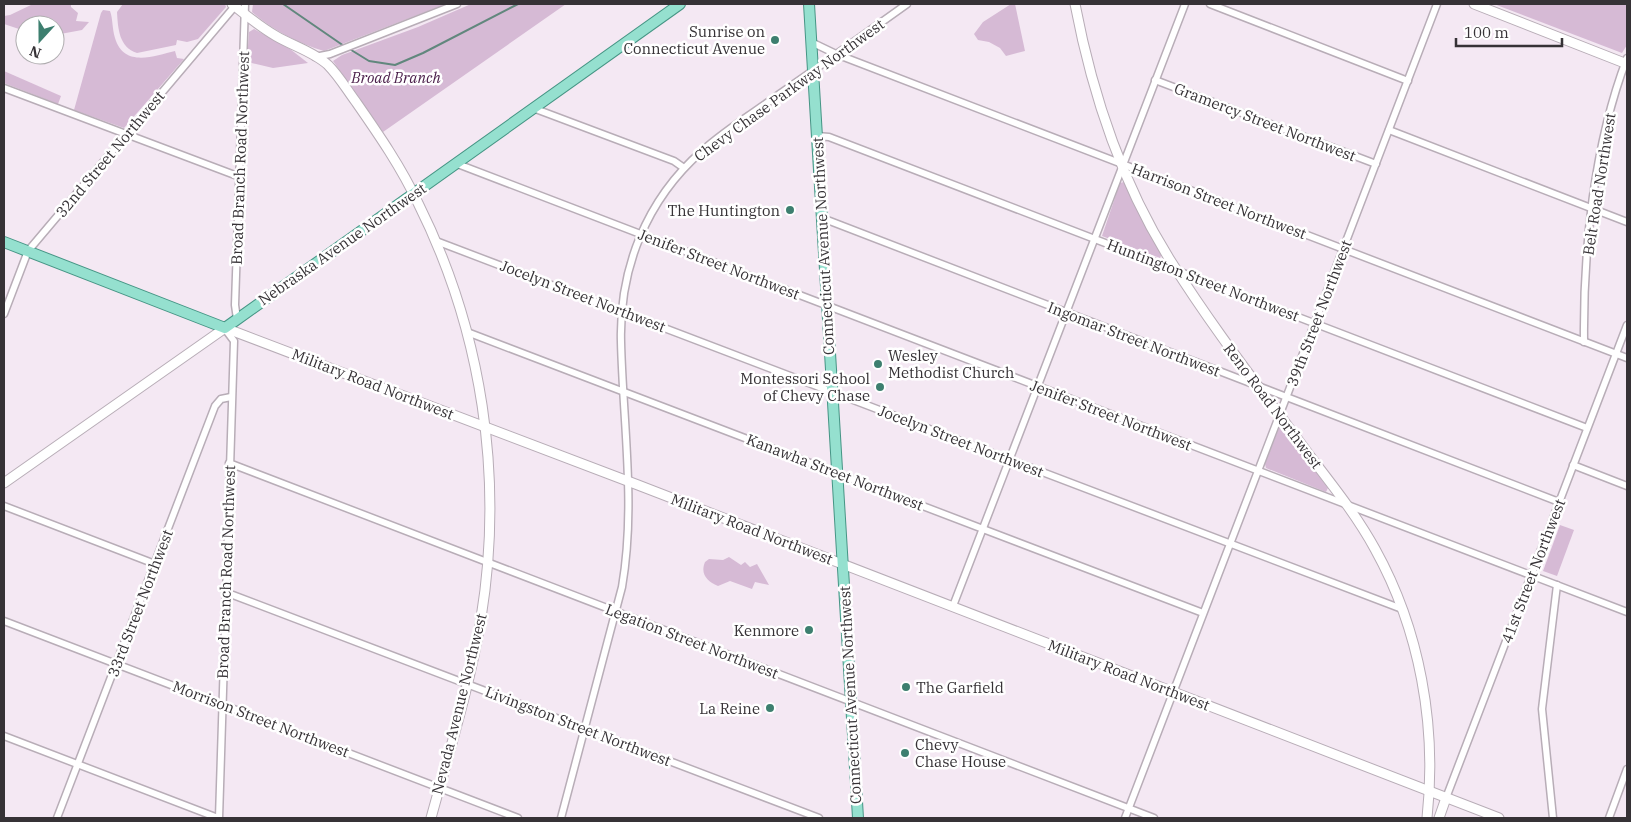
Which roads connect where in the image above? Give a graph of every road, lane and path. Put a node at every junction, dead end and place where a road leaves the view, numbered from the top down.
1 (245, 4) edge
2 (457, 4) edge
3 (680, 4) edge
4 (809, 4) edge
5 (907, 4) edge
6 (1075, 4) edge
7 (1185, 4) edge
8 (1210, 4) edge
9 (1438, 4) edge
10 (1474, 4) edge
11 (233, 5) edge
12 (246, 15) junction
13 (811, 42) junction
14 (836, 54) junction
15 (316, 57) junction
16 (1627, 62) edge
17 (813, 71) junction
18 (1155, 80) junction
19 (1408, 80) junction
20 (4, 88) edge
21 (533, 108) junction
22 (1389, 130) junction
23 (126, 135) junction
24 (817, 136) junction
25 (455, 163) junction
26 (1123, 164) junction
27 (1376, 164) junction
28 (684, 168) junction
29 (240, 177) junction
30 (414, 193) junction
31 (1592, 209) junction
32 (822, 218) junction
33 (1627, 222) edge
34 (640, 234) junction
35 (1094, 238) junction
36 (436, 240) junction
37 (4, 242) edge
38 (1343, 249) junction
39 (28, 251) junction
40 (1177, 271) junction
41 (827, 305) junction
42 (621, 310) junction
43 (1066, 313) junction
44 (4, 314) edge
45 (237, 319) junction
46 (1315, 322) junction
47 (1627, 325) edge
48 (225, 328) junction
49 (467, 332) junction
50 (1584, 342) junction
51 (1616, 354) junction
52 (1627, 358) edge
53 (1037, 386) junction
54 (1260, 387) junction
55 (623, 391) junction
56 (832, 391) junction
57 (232, 397) junction
58 (1286, 397) junction
59 (1280, 414) junction
60 (485, 427) junction
61 (1587, 428) junction
62 (1010, 459) junction
63 (230, 463) junction
64 (1573, 465) junction
65 (1258, 471) junction
66 (837, 473) junction
67 (628, 481) junction
68 (4, 482) edge
69 (1627, 486) edge
70 (1559, 502) junction
71 (1346, 504) junction
72 (4, 506) edge
73 (983, 529) junction
74 (1230, 544) junction
75 (487, 563) junction
76 (155, 564) junction
77 (842, 564) junction
78 (1531, 575) junction
79 (1557, 586) junction
80 (226, 592) junction
81 (953, 606) junction
82 (1402, 610) junction
83 (615, 611) junction
84 (1627, 612) edge
85 (1203, 614) junction
86 (4, 620) edge
87 (116, 664) junction
88 (466, 683) junction
89 (1173, 691) junction
90 (850, 702) junction
91 (222, 705) junction
92 (584, 729) junction
93 (4, 736) edge
94 (78, 764) junction
95 (1627, 769) edge
96 (439, 788) junction
97 (1428, 791) junction
98 (1446, 798) junction
99 (1428, 807) junction
100 (1129, 808) junction
101 (57, 818) edge
102 (218, 818) edge
103 (431, 818) edge
104 (518, 818) edge
105 (561, 818) edge
106 (819, 818) edge
107 (858, 818) edge
108 (1125, 818) edge
109 (1154, 818) edge
110 (1426, 818) edge
111 (1439, 818) edge
112 (1499, 818) edge
113 (1553, 818) edge
114 (1609, 818) edge

1 - 12 street, Broad Branch Road Northwest
2 - 15 street
3 - 21 main road, Nebraska Avenue Northwest
4 - 13 main road, Connecticut Avenue Northwest
5 - 14 street, Chevy Chase Parkway Northwest
6 - 26 main road, Reno Road Northwest
7 - 18 street
8 - 19 street
9 - 19 street, 39th Street Northwest
10 - 16 main road
11 - 12 main road
11 - 23 street, 32nd Street Northwest
12 - 15 main road, Nevada Avenue Northwest
12 - 29 street, Broad Branch Road Northwest
13 - 14 street, Harrison Street Northwest
13 - 17 main road, Connecticut Avenue Northwest
14 - 17 street, Chevy Chase Parkway Northwest
14 - 26 street, Harrison Street Northwest
15 - 30 main road, Nevada Avenue Northwest
16 - 31 street, Belt Road Northwest
17 - 24 main road, Connecticut Avenue Northwest
17 - 28 street, Chevy Chase Parkway Northwest
18 - 26 street
18 - 27 street, Gramercy Street Northwest
19 - 22 street, 39th Street Northwest
20 - 23 street
21 - 25 main road, Nebraska Avenue Northwest
21 - 28 street
22 - 27 street, 39th Street Northwest
22 - 31 street
23 - 29 street
23 - 39 street, 32nd Street Northwest
24 - 32 main road, Connecticut Avenue Northwest
24 - 35 street, Huntington Street Northwest
25 - 30 main road, Nebraska Avenue Northwest
25 - 34 street, Jenifer Street Northwest
26 - 35 street
26 - 38 street, Harrison Street Northwest
26 - 40 main road, Reno Road Northwest
27 - 38 street, 39th Street Northwest
28 - 34 street, Chevy Chase Parkway Northwest
29 - 45 street, Broad Branch Road Northwest
30 - 36 main road, Nevada Avenue Northwest
30 - 45 main road, Nebraska Avenue Northwest
31 - 33 street
31 - 50 street, Belt Road Northwest
32 - 41 main road, Connecticut Avenue Northwest
32 - 43 street, Ingomar Street Northwest
34 - 41 street, Jenifer Street Northwest
34 - 42 street, Chevy Chase Parkway Northwest
35 - 40 street, Huntington Street Northwest
35 - 43 street
36 - 42 street, Jocelyn Street Northwest
36 - 49 main road, Nevada Avenue Northwest
37 - 39 main road, Military Road Northwest
38 - 46 street, 39th Street Northwest
38 - 50 street, Harrison Street Northwest
39 - 44 street, 32nd Street Northwest
39 - 48 main road, Military Road Northwest
40 - 46 street, Huntington Street Northwest
40 - 54 main road, Reno Road Northwest
41 - 53 street, Jenifer Street Northwest
41 - 56 main road, Connecticut Avenue Northwest
42 - 55 street, Chevy Chase Parkway Northwest
42 - 56 street, Jocelyn Street Northwest
43 - 53 street
43 - 54 street, Ingomar Street Northwest
45 - 48 main road, Nebraska Avenue Northwest
46 - 58 street, 39th Street Northwest
46 - 61 street, Huntington Street Northwest
47 - 51 street, 41st Street Northwest
48 - 57 street, Broad Branch Road Northwest
48 - 60 main road, Military Road Northwest
48 - 68 main road, Nebraska Avenue Northwest
49 - 55 street, Kanawha Street Northwest
49 - 60 main road, Nevada Avenue Northwest
50 - 51 street, Harrison Street Northwest
51 - 52 street, Harrison Street Northwest
51 - 61 street, 41st Street Northwest
53 - 62 street
53 - 65 street, Jenifer Street Northwest
54 - 58 street, Ingomar Street Northwest
54 - 59 main road, Reno Road Northwest
55 - 66 street, Kanawha Street Northwest
55 - 67 street, Chevy Chase Parkway Northwest
56 - 62 street, Jocelyn Street Northwest
56 - 66 main road, Connecticut Avenue Northwest
57 - 63 street, Broad Branch Road Northwest
57 - 76 street, 33rd Street Northwest
58 - 59 street, 39th Street Northwest
58 - 70 street, Ingomar Street Northwest
59 - 65 street, 39th Street Northwest
59 - 71 main road, Reno Road Northwest
60 - 67 main road, Military Road Northwest
60 - 75 main road, Nevada Avenue Northwest
61 - 64 street, 41st Street Northwest
62 - 73 street
62 - 74 street, Jocelyn Street Northwest
63 - 75 street, Legation Street Northwest
63 - 80 street, Broad Branch Road Northwest
64 - 69 street
64 - 70 street, 41st Street Northwest
65 - 71 street, Jenifer Street Northwest
65 - 74 street, 39th Street Northwest
66 - 73 street, Kanawha Street Northwest
66 - 77 main road, Connecticut Avenue Northwest
67 - 77 main road, Military Road Northwest
67 - 83 street, Chevy Chase Parkway Northwest
70 - 78 street, 41st Street Northwest
71 - 78 street, Jenifer Street Northwest
71 - 82 main road, Reno Road Northwest
72 - 76 street
73 - 81 street
73 - 85 street, Kanawha Street Northwest
74 - 82 street, Jocelyn Street Northwest
74 - 85 street, 39th Street Northwest
75 - 83 street, Legation Street Northwest
75 - 88 main road, Nevada Avenue Northwest
76 - 87 street, 33rd Street Northwest
77 - 81 main road, Military Road Northwest
77 - 90 main road, Connecticut Avenue Northwest
78 - 79 street, Jenifer Street Northwest
78 - 98 street, 41st Street Northwest
79 - 84 street, Jenifer Street Northwest
79 - 113 street
80 - 88 street, Livingston Street Northwest
80 - 91 street, Broad Branch Road Northwest
81 - 89 main road, Military Road Northwest
82 - 97 main road, Reno Road Northwest
83 - 90 street, Legation Street Northwest
83 - 92 street, Chevy Chase Parkway Northwest
85 - 89 street, 39th Street Northwest
86 - 87 street, Morrison Street Northwest
87 - 91 street, Morrison Street Northwest
87 - 94 street, 33rd Street Northwest
88 - 92 street, Livingston Street Northwest
88 - 96 main road, Nevada Avenue Northwest
89 - 97 main road, Military Road Northwest
89 - 100 street, 39th Street Northwest
90 - 100 street, Legation Street Northwest
90 - 107 main road, Connecticut Avenue Northwest
91 - 96 street, Morrison Street Northwest
91 - 102 street, Broad Branch Road Northwest
92 - 105 street, Chevy Chase Parkway Northwest
92 - 106 street, Livingston Street Northwest
93 - 94 street
94 - 101 street, 33rd Street Northwest
94 - 102 street
95 - 114 street
96 - 103 main road, Nevada Avenue Northwest
96 - 104 street, Morrison Street Northwest
97 - 98 main road, Military Road Northwest
97 - 99 main road, Reno Road Northwest
98 - 99 main road
98 - 111 main road, 41st Street Northwest
98 - 112 main road, Military Road Northwest
99 - 110 main road, Reno Road Northwest
100 - 108 street, 39th Street Northwest
100 - 109 street, Legation Street Northwest

